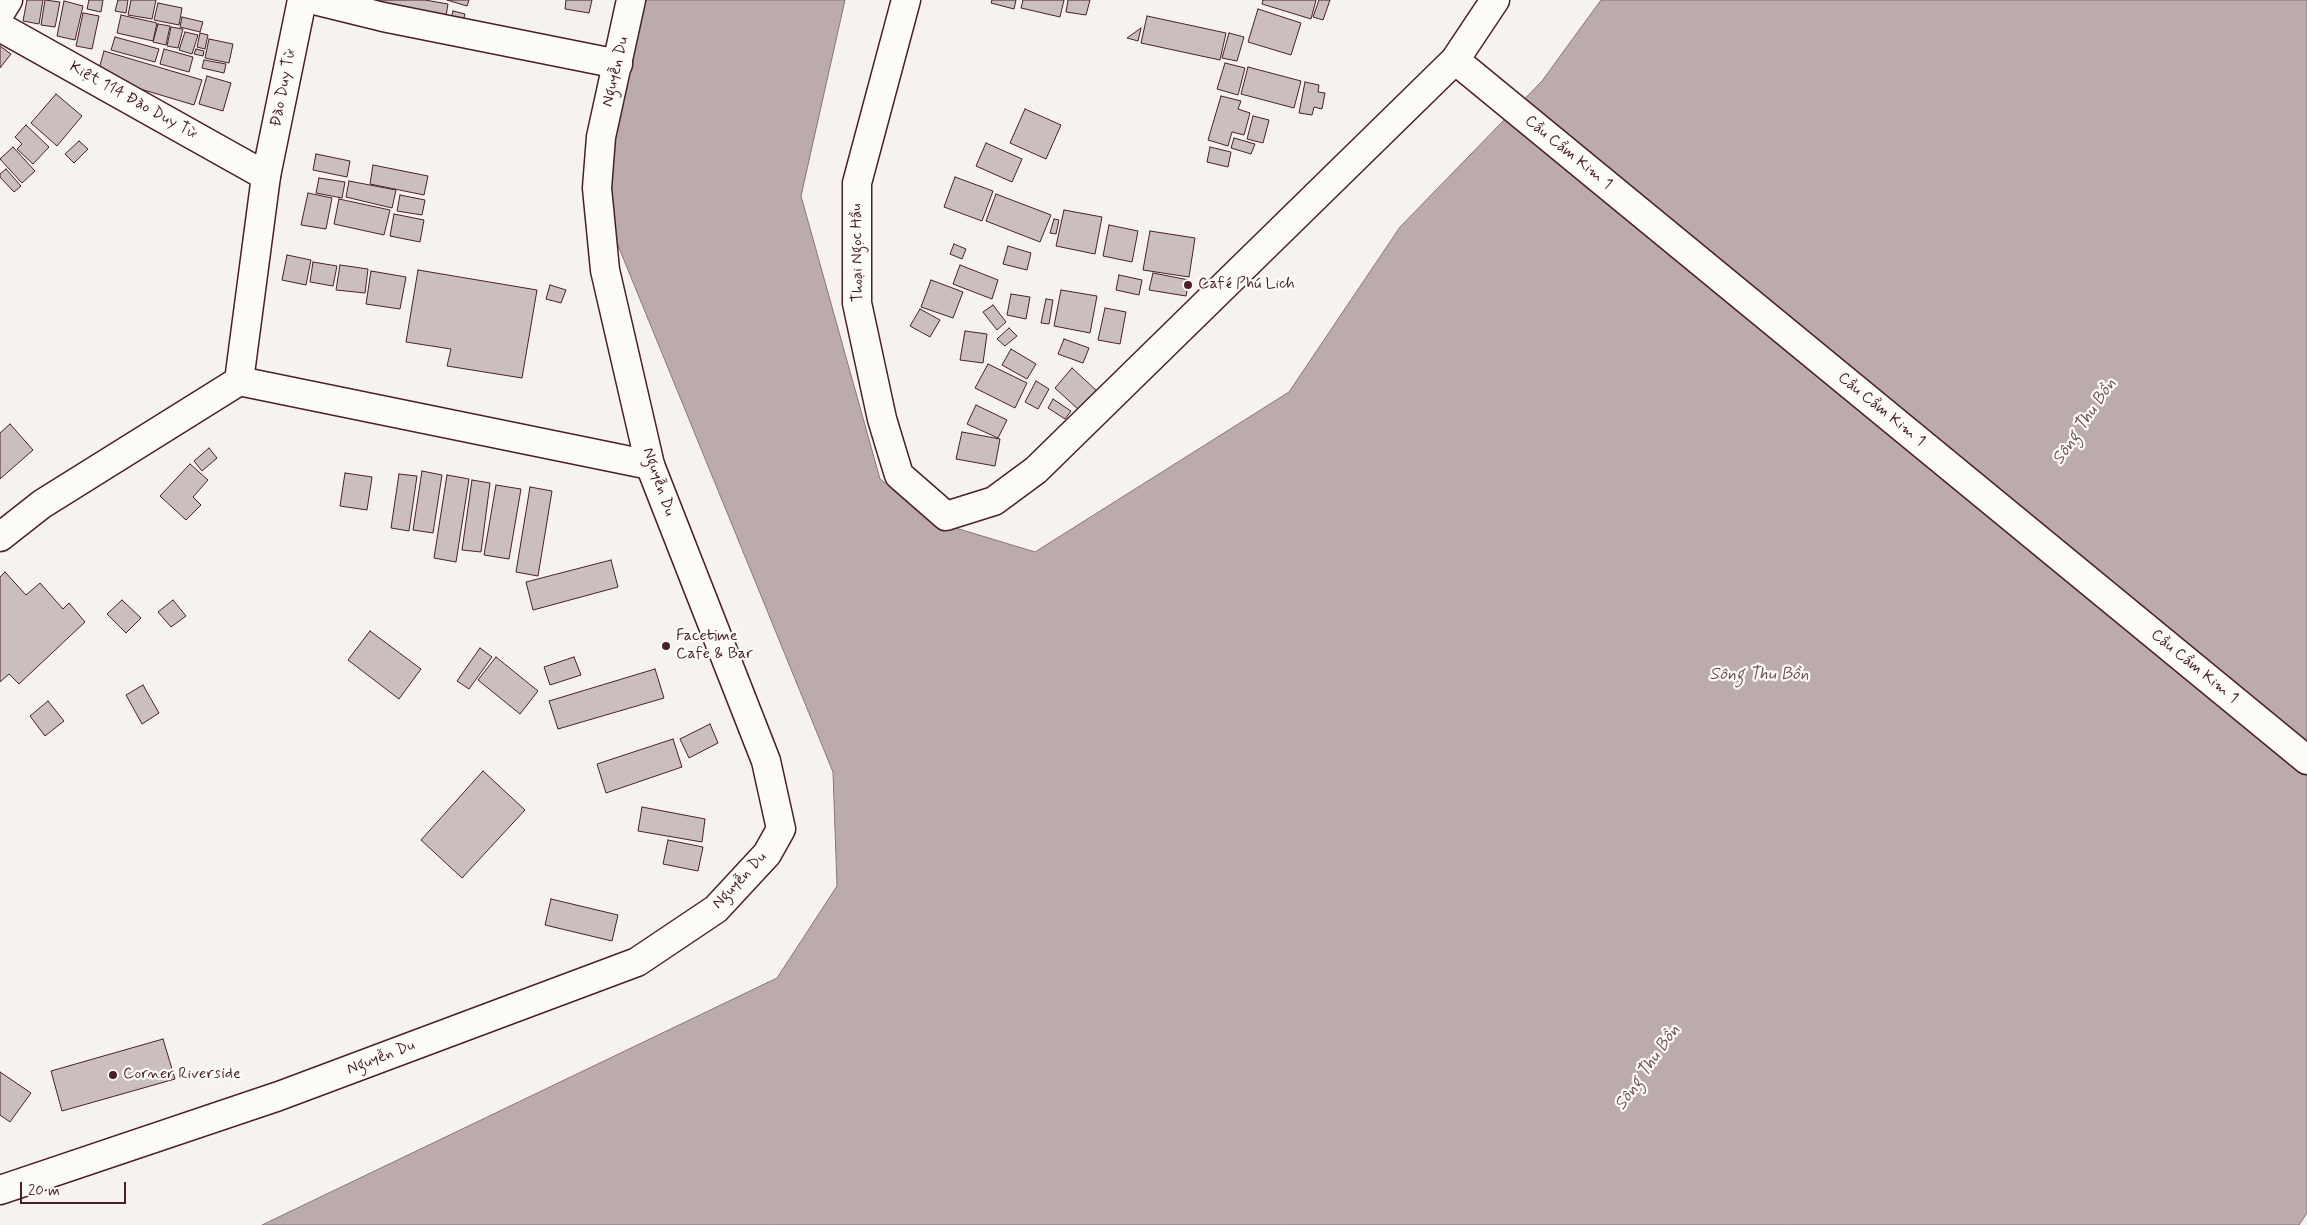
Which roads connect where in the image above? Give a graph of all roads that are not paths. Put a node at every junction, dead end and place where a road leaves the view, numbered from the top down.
1 (8, 0) edge
2 (302, 0) edge
3 (314, 0) edge
4 (632, 0) edge
5 (906, 0) edge
6 (1494, 0) edge
7 (0, 13) edge
8 (0, 27) edge
9 (1455, 60) junction
10 (618, 64) junction
11 (266, 176) junction
12 (239, 381) junction
13 (650, 465) junction
14 (0, 537) edge
15 (2307, 760) edge
16 (0, 1190) edge

1 - 7 street
2 - 11 street, Đào Duy Từ
3 - 10 street
4 - 10 street, Nguyễn Du
5 - 9 street, Thoại Ngọc Hầu
6 - 9 street
8 - 11 street, Kiệt 114 Đào Duy Từ
9 - 15 street, Cầu Cẩm Kim 1
10 - 13 street, Nguyễn Du
11 - 12 street, Đào Duy Từ
12 - 13 street
12 - 14 street
13 - 16 street, Nguyễn Du

